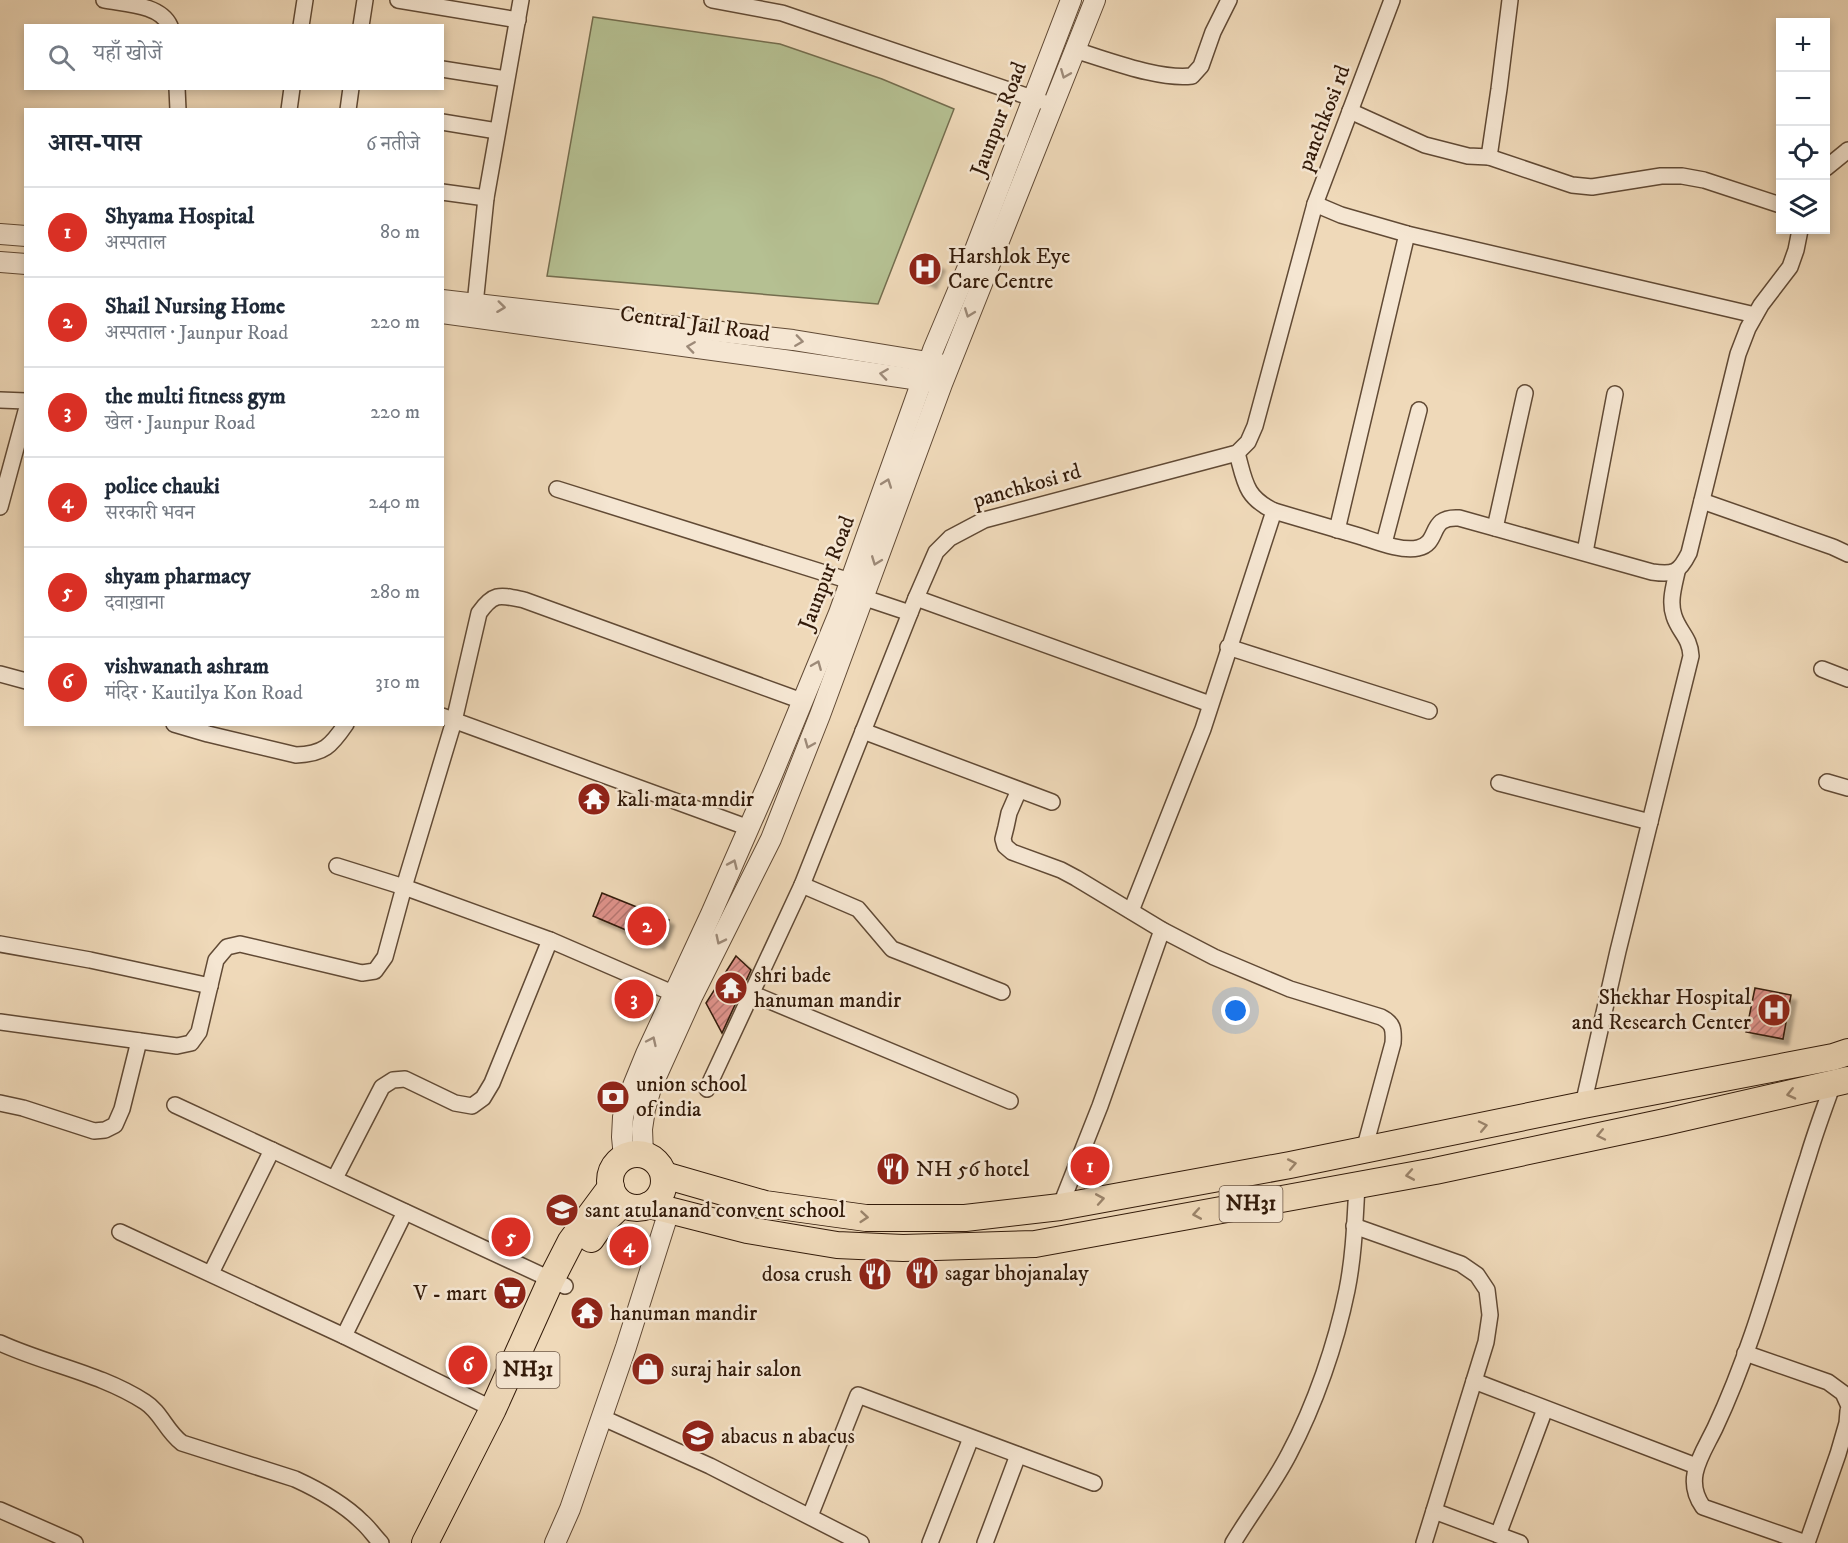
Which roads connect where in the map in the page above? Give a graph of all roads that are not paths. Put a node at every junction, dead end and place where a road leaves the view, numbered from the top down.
1 (104, 0) edge
2 (305, 0) edge
3 (365, 0) edge
4 (398, 0) edge
5 (521, 0) edge
6 (712, 0) edge
7 (1071, 0) edge
8 (1095, 0) edge
9 (1229, 0) edge
10 (1392, 0) edge
11 (1510, 0) edge
12 (784, 7) edge
13 (518, 20) junction
14 (170, 24) edge
15 (301, 24) edge
16 (361, 24) edge
17 (1074, 50) junction
18 (444, 69) edge
19 (506, 79) junction
20 (177, 90) edge
21 (292, 90) edge
22 (351, 90) edge
23 (1033, 97) junction
24 (1052, 106) junction
25 (178, 108) edge
26 (289, 108) edge
27 (352, 108) edge
28 (1350, 111) junction
29 (444, 122) edge
30 (497, 131) junction
31 (1848, 150) edge
32 (1489, 157) junction
33 (1830, 165) edge
34 (444, 192) edge
35 (486, 198) junction
36 (1315, 204) junction
37 (1776, 204) edge
38 (0, 234) edge
39 (1407, 234) junction
40 (1799, 234) edge
41 (24, 236) edge
42 (0, 262) edge
43 (24, 264) edge
44 (444, 301) edge
45 (475, 311) junction
46 (444, 313) edge
47 (1755, 315) junction
48 (936, 373) junction
49 (1525, 393) dead end
50 (1615, 394) dead end
51 (0, 400) edge
52 (24, 401) edge
53 (1419, 410) dead end
54 (24, 418) edge
55 (1237, 453) junction
56 (557, 489) dead end
57 (1702, 501) junction
58 (0, 507) edge
59 (1274, 511) junction
60 (1495, 528) junction
61 (1337, 530) junction
62 (1384, 543) junction
63 (1585, 552) junction
64 (1848, 554) edge
65 (1677, 572) junction
66 (850, 581) junction
67 (862, 597) junction
68 (916, 597) junction
69 (910, 613) junction
70 (1228, 647) junction
71 (1822, 669) dead end
72 (0, 674) edge
73 (1848, 679) edge
74 (24, 680) edge
75 (802, 701) junction
76 (1210, 704) junction
77 (1429, 711) dead end
78 (448, 718) edge
79 (181, 726) edge
80 (345, 726) edge
81 (863, 731) junction
82 (1827, 782) dead end
83 (1499, 783) dead end
84 (1848, 788) edge
85 (1019, 790) junction
86 (1052, 802) dead end
87 (1650, 822) junction
88 (749, 828) junction
89 (337, 866) dead end
90 (801, 885) junction
91 (404, 887) junction
92 (1131, 911) junction
93 (1162, 930) junction
94 (550, 940) junction
95 (0, 944) edge
96 (210, 986) junction
97 (1002, 992) dead end
98 (753, 994) junction
99 (682, 997) junction
100 (0, 1022) edge
101 (139, 1041) junction
102 (1848, 1052) edge
103 (1840, 1082) edge
104 (707, 1089) dead end
105 (1010, 1101) dead end
106 (0, 1103) edge
107 (1583, 1105) junction
108 (175, 1106) dead end
109 (272, 1150) junction
110 (1364, 1150) junction
111 (633, 1156) junction
112 (664, 1175) junction
113 (335, 1178) junction
114 (1357, 1185) junction
115 (616, 1195) junction
116 (1060, 1207) junction
117 (659, 1208) junction
118 (405, 1212) junction
119 (1354, 1226) junction
120 (120, 1232) dead end
121 (211, 1273) junction
122 (558, 1283) junction
123 (344, 1336) junction
124 (0, 1343) edge
125 (1745, 1353) junction
126 (1474, 1382) junction
127 (1846, 1397) edge
128 (1545, 1408) junction
129 (493, 1409) junction
130 (1848, 1411) edge
131 (601, 1417) junction
132 (972, 1438) junction
133 (1018, 1455) junction
134 (1696, 1466) junction
135 (1094, 1484) dead end
136 (0, 1510) edge
137 (1434, 1511) junction
138 (810, 1516) junction
139 (1498, 1535) junction
140 (1517, 1542) edge
141 (75, 1543) edge
142 (381, 1543) edge
143 (425, 1543) edge
144 (444, 1543) edge
145 (555, 1543) edge
146 (861, 1543) edge
147 (930, 1543) edge
148 (985, 1543) edge
149 (1233, 1543) edge
150 (1424, 1543) edge
151 (1806, 1543) edge

1 - 14 street
2 - 15 street
3 - 16 street
4 - 13 street
5 - 13 street
6 - 12 street
7 - 23 street, Jaunpur Road
8 - 17 street, Jaunpur Road
9 - 17 street
10 - 28 street, panchkosi rd
11 - 32 street
12 - 23 street
13 - 19 street
17 -> 24 street, Jaunpur Road
18 - 19 street
19 - 30 street
20 - 25 street
21 - 26 street
22 - 27 street
23 - 24 street
23 - 48 street, Jaunpur Road
24 -> 48 street, Jaunpur Road
28 - 32 street
28 - 36 street, panchkosi rd
29 - 30 street
30 - 35 street
31 - 33 street
32 - 37 street
34 - 35 street
35 - 45 street
36 - 39 street
36 - 55 street, panchkosi rd
38 - 41 street
39 - 47 street
39 - 61 street
40 - 47 street
42 - 43 street
44 - 45 street
45 - 46 street, Central Jail Road
45 - 48 street, Central Jail Road
47 - 57 street
66 -> 48 street, Jaunpur Road
48 -> 67 street, Jaunpur Road
49 - 60 street
50 - 63 street
51 - 52 street
53 - 62 street
54 - 58 street
55 - 59 street
55 - 68 street, panchkosi rd
56 - 66 street
57 - 64 street
57 - 65 street
59 - 61 street
59 - 70 street
60 - 62 street
60 - 63 street
61 - 62 street
63 - 65 street
65 - 87 street
75 -> 66 street, Jaunpur Road
67 - 69 street
67 -> 99 street, Jaunpur Road
68 - 69 street, panchkosi rd
68 - 76 street
69 - 81 street, panchkosi rd
70 - 76 street
70 - 77 street
71 - 73 street
72 - 74 street
75 - 78 street
75 - 88 street, Jaunpur Road
76 - 92 street
78 - 88 street
78 - 91 street
79 - 80 street
81 - 85 street
81 - 90 street, panchkosi rd
82 - 84 street
83 - 87 street
85 - 86 street
85 - 92 street
87 - 107 street
99 -> 88 street, Jaunpur Road
89 - 91 street
90 - 97 street
90 - 98 street, panchkosi rd
91 - 94 street
91 - 96 street
92 - 93 street
93 - 110 street
93 - 116 street
94 - 99 street
94 - 113 street
95 - 96 street
96 - 101 street
98 - 104 street, panchkosi rd
98 - 105 street
99 - 111 street, Jaunpur Road
100 - 101 street
101 - 106 street
102 - 107 highway, NH31
103 -> 114 highway, NH31
103 - 125 street
110 -> 107 highway, NH31
108 - 109 street
109 - 113 street
109 - 121 street
116 -> 110 highway, NH31
111 - 112 highway, NH31
111 - 115 highway, NH31
112 -> 116 highway, NH31
112 - 117 highway
113 - 118 street
114 -> 117 highway, NH31
114 - 119 street
115 - 117 highway, NH31
115 - 122 highway, NH31
117 - 131 street
118 - 122 street
118 - 123 street
119 - 126 street
119 - 149 street
120 - 121 street
121 - 123 street
122 - 129 highway, NH31
122 - 144 highway, NH31
123 - 129 street
124 - 142 street
125 - 127 street
125 - 134 street
126 - 128 street
126 - 137 street
128 - 134 street
128 - 139 street
129 - 143 highway, NH31
130 - 151 street
131 - 138 street
131 - 145 street
132 - 133 street
132 - 138 street
132 - 147 street
133 - 135 street
133 - 148 street
134 - 151 street
136 - 141 street
137 - 139 street
137 - 150 street
138 - 146 street
139 - 140 street

